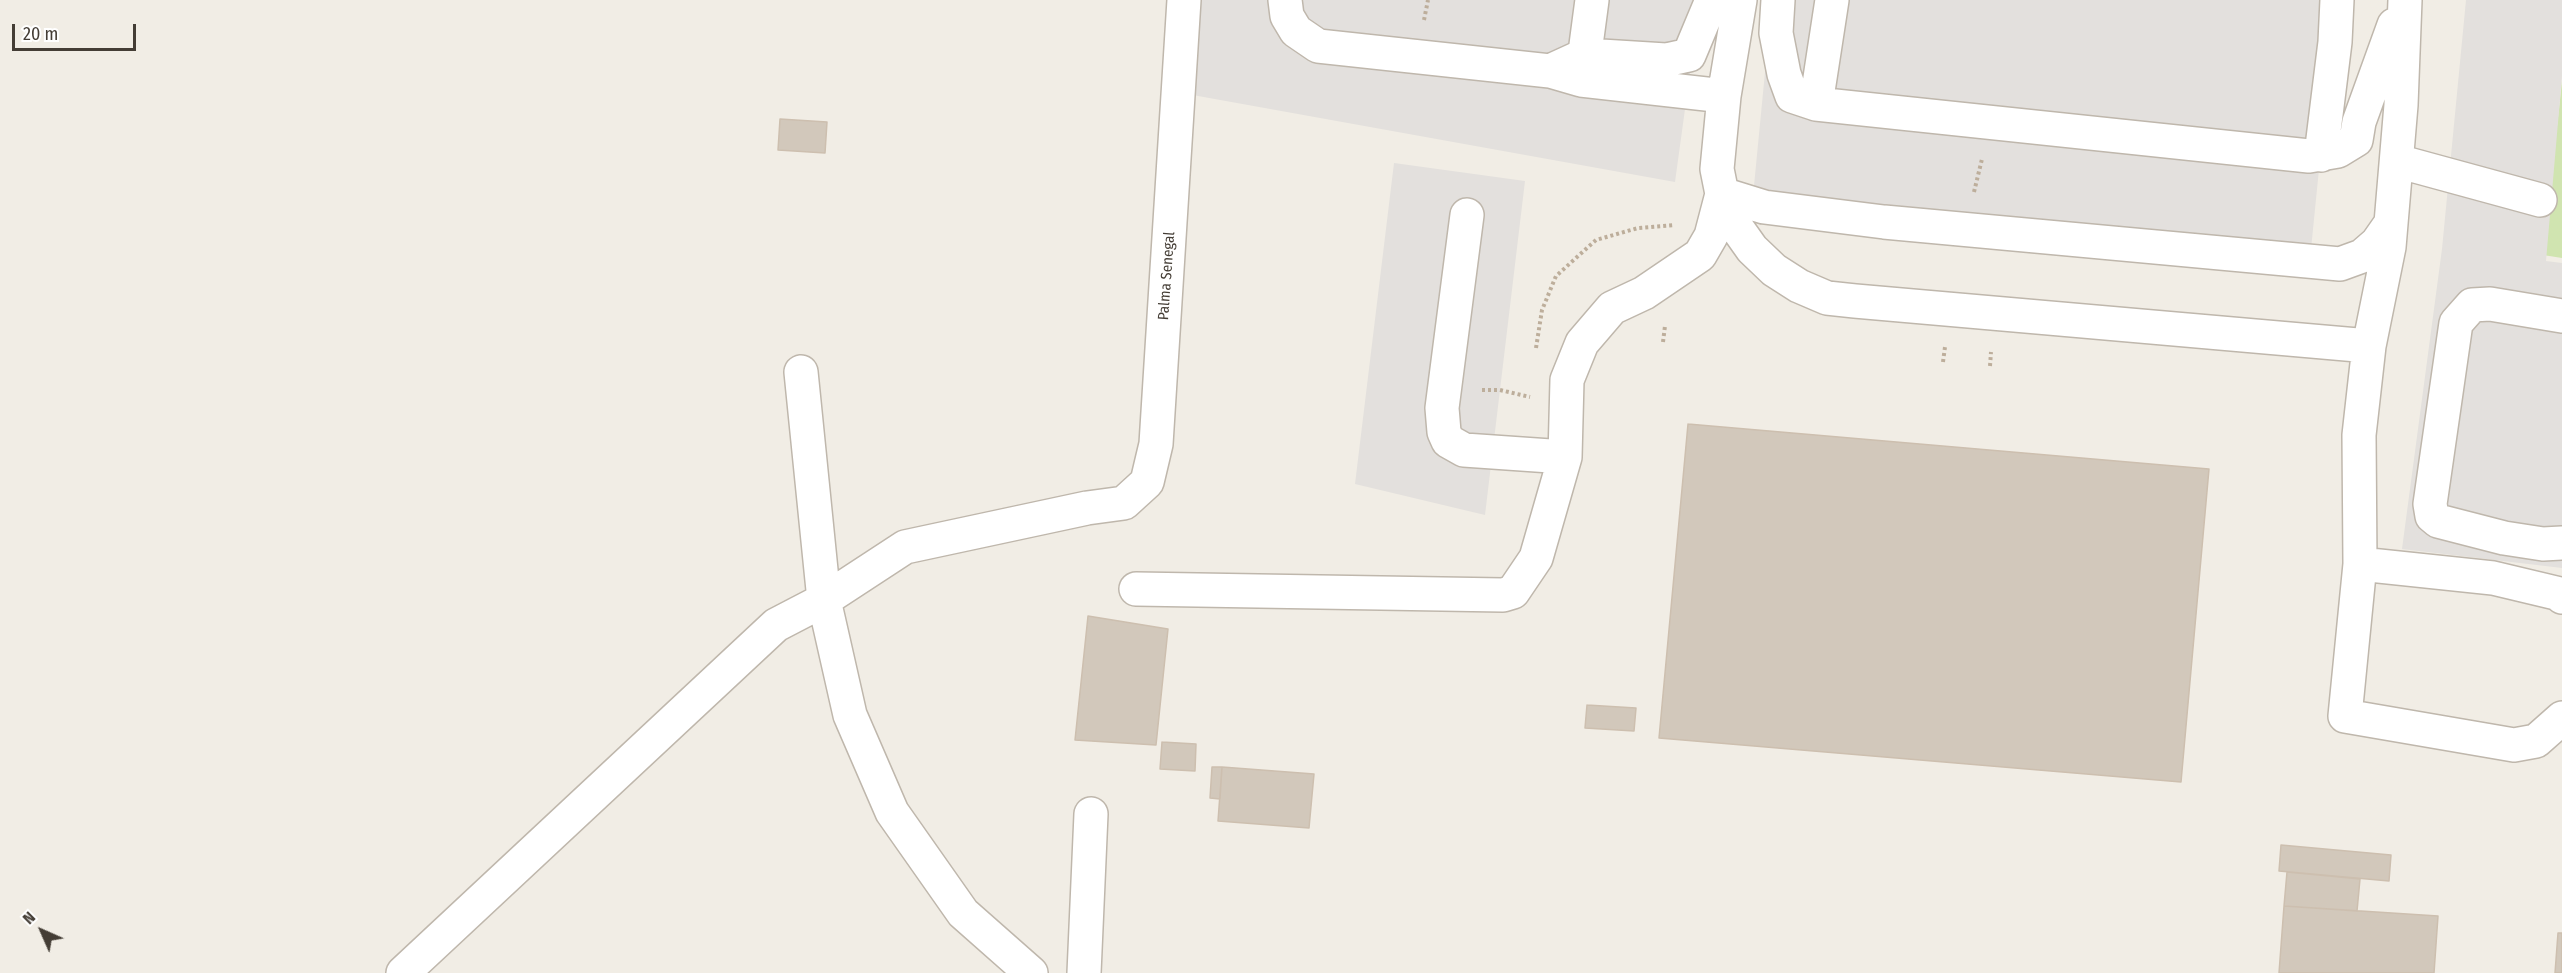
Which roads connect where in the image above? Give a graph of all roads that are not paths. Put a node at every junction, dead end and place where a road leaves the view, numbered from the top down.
1 (1184, 0) edge
2 (1285, 0) edge
3 (1592, 0) edge
4 (1712, 0) edge
5 (1740, 0) edge
6 (1778, 0) edge
7 (1832, 0) edge
8 (2337, 0) edge
9 (2404, 0) edge
10 (1583, 68) junction
11 (1724, 96) junction
12 (1816, 104) junction
13 (2321, 155) junction
14 (2397, 161) junction
15 (1722, 194) junction
16 (2540, 200) dead end
17 (1467, 215) dead end
18 (2391, 223) junction
19 (2562, 316) edge
20 (2369, 346) junction
21 (801, 372) dead end
22 (1565, 457) junction
23 (2504, 538) junction
24 (2562, 543) edge
25 (2360, 564) junction
26 (2493, 578) junction
27 (1136, 589) dead end
28 (2562, 597) edge
29 (824, 600) junction
30 (2562, 718) edge
31 (1091, 814) dead end
32 (403, 973) edge
33 (1031, 973) edge
34 (1084, 973) edge

1 - 29 street, Palma Senegal
2 - 10 street
3 - 10 street
4 - 10 street
5 - 11 street
6 - 12 street
7 - 12 street
8 - 13 street
9 - 13 street
9 - 14 street
10 - 11 street
11 - 15 street
12 - 13 street
14 - 16 street
14 - 18 street
15 - 18 street
15 - 20 street
15 - 22 street
17 - 22 street
18 - 20 street
19 - 23 street
20 - 25 street
21 - 29 street
22 - 27 street
23 - 24 street
23 - 26 street
25 - 26 street
25 - 30 street
26 - 28 street
29 - 32 street, Palma Senegal
29 - 33 street
31 - 34 street

